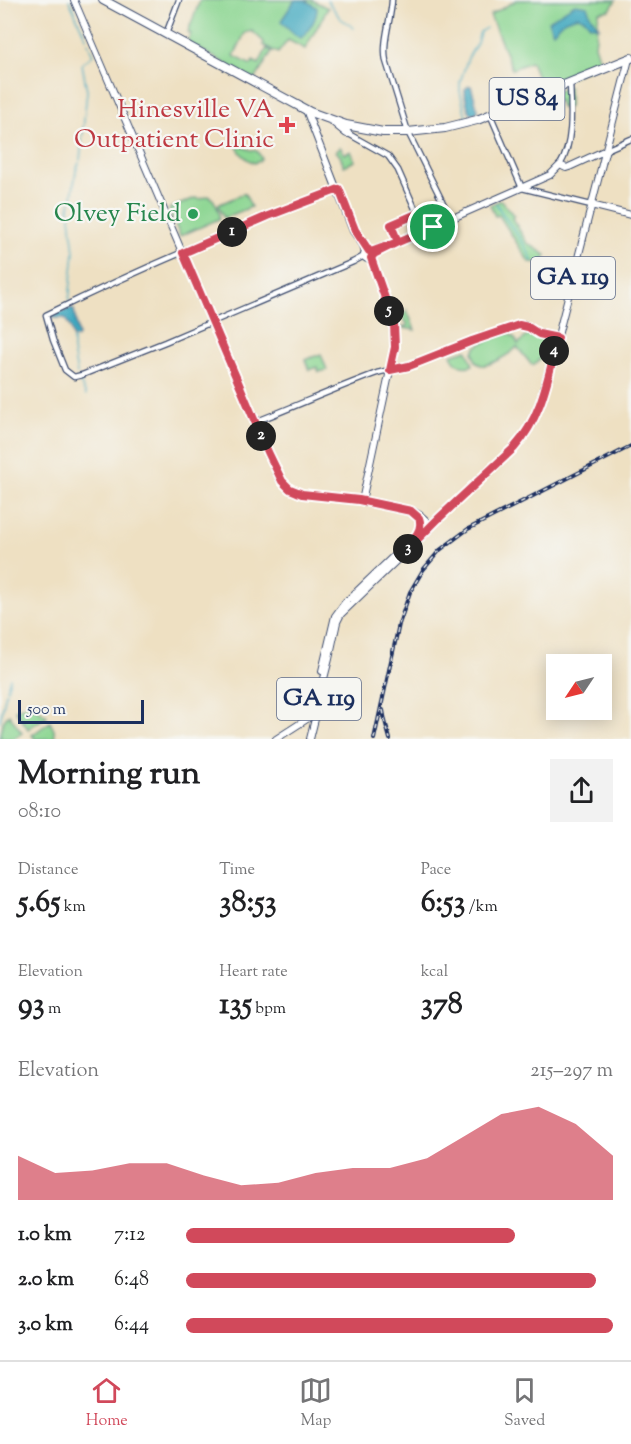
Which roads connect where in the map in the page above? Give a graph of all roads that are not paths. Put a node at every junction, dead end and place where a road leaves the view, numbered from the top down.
1 (103, 0) edge
2 (179, 0) edge
3 (392, 0) edge
4 (75, 2) edge
5 (166, 34) junction
6 (630, 58) edge
7 (618, 63) junction
8 (627, 68) junction
9 (570, 82) junction
10 (308, 111) junction
11 (490, 114) junction
12 (346, 129) junction
13 (408, 132) junction
14 (631, 139) edge
15 (606, 150) junction
16 (560, 165) junction
17 (569, 167) junction
18 (550, 175) junction
19 (533, 183) junction
20 (522, 188) junction
21 (338, 190) junction
22 (536, 191) junction
23 (591, 205) junction
24 (417, 213) junction
25 (631, 215) edge
26 (451, 219) junction
27 (433, 227) junction
28 (398, 242) junction
29 (183, 253) junction
30 (367, 256) junction
31 (212, 322) junction
32 (558, 338) junction
33 (389, 371) junction
34 (255, 422) junction
35 (361, 500) junction
36 (411, 511) junction
37 (431, 525) junction
38 (417, 535) junction
39 (400, 554) junction
40 (322, 687) junction
41 (270, 739) edge
42 (276, 739) edge
43 (310, 739) edge

1 - 5 highway, US 84
2 - 5 street
3 - 13 street
4 - 29 main road
5 - 10 highway, US 84
6 - 7 highway, US 84
6 - 8 main road
7 - 8 highway
7 - 9 highway, US 84
8 - 15 main road
9 - 11 highway, US 84
9 - 16 street
10 - 12 highway, US 84
10 - 21 main road
11 - 13 highway, US 84
11 - 20 street
12 - 13 highway, US 84
12 - 24 street
13 - 26 street
14 - 15 street
15 - 17 main road
15 - 23 main road
16 - 17 main road
16 - 18 main road
17 - 18 main road
18 - 19 main road
19 - 20 main road
19 - 22 main road
20 - 22 street
20 - 26 main road
21 - 29 street
21 - 30 main road
22 - 23 street
23 - 25 main road
23 - 32 main road, GA 119
24 - 27 street
24 - 28 street
26 - 27 main road
27 - 28 main road
28 - 30 main road
29 - 31 main road
29 - 31 street
30 - 31 street
30 - 33 main road
31 - 34 main road
32 - 33 street
32 - 37 main road, GA 119
33 - 34 street
33 - 35 main road
34 - 35 main road
35 - 36 main road
36 - 37 main road
36 - 38 main road
37 - 38 main road, GA 119
37 - 39 main road, GA 119
38 - 39 main road, GA 119
39 - 40 main road, GA 119
39 - 41 main road, GA 119
40 - 42 main road, GA 119
40 - 43 main road

